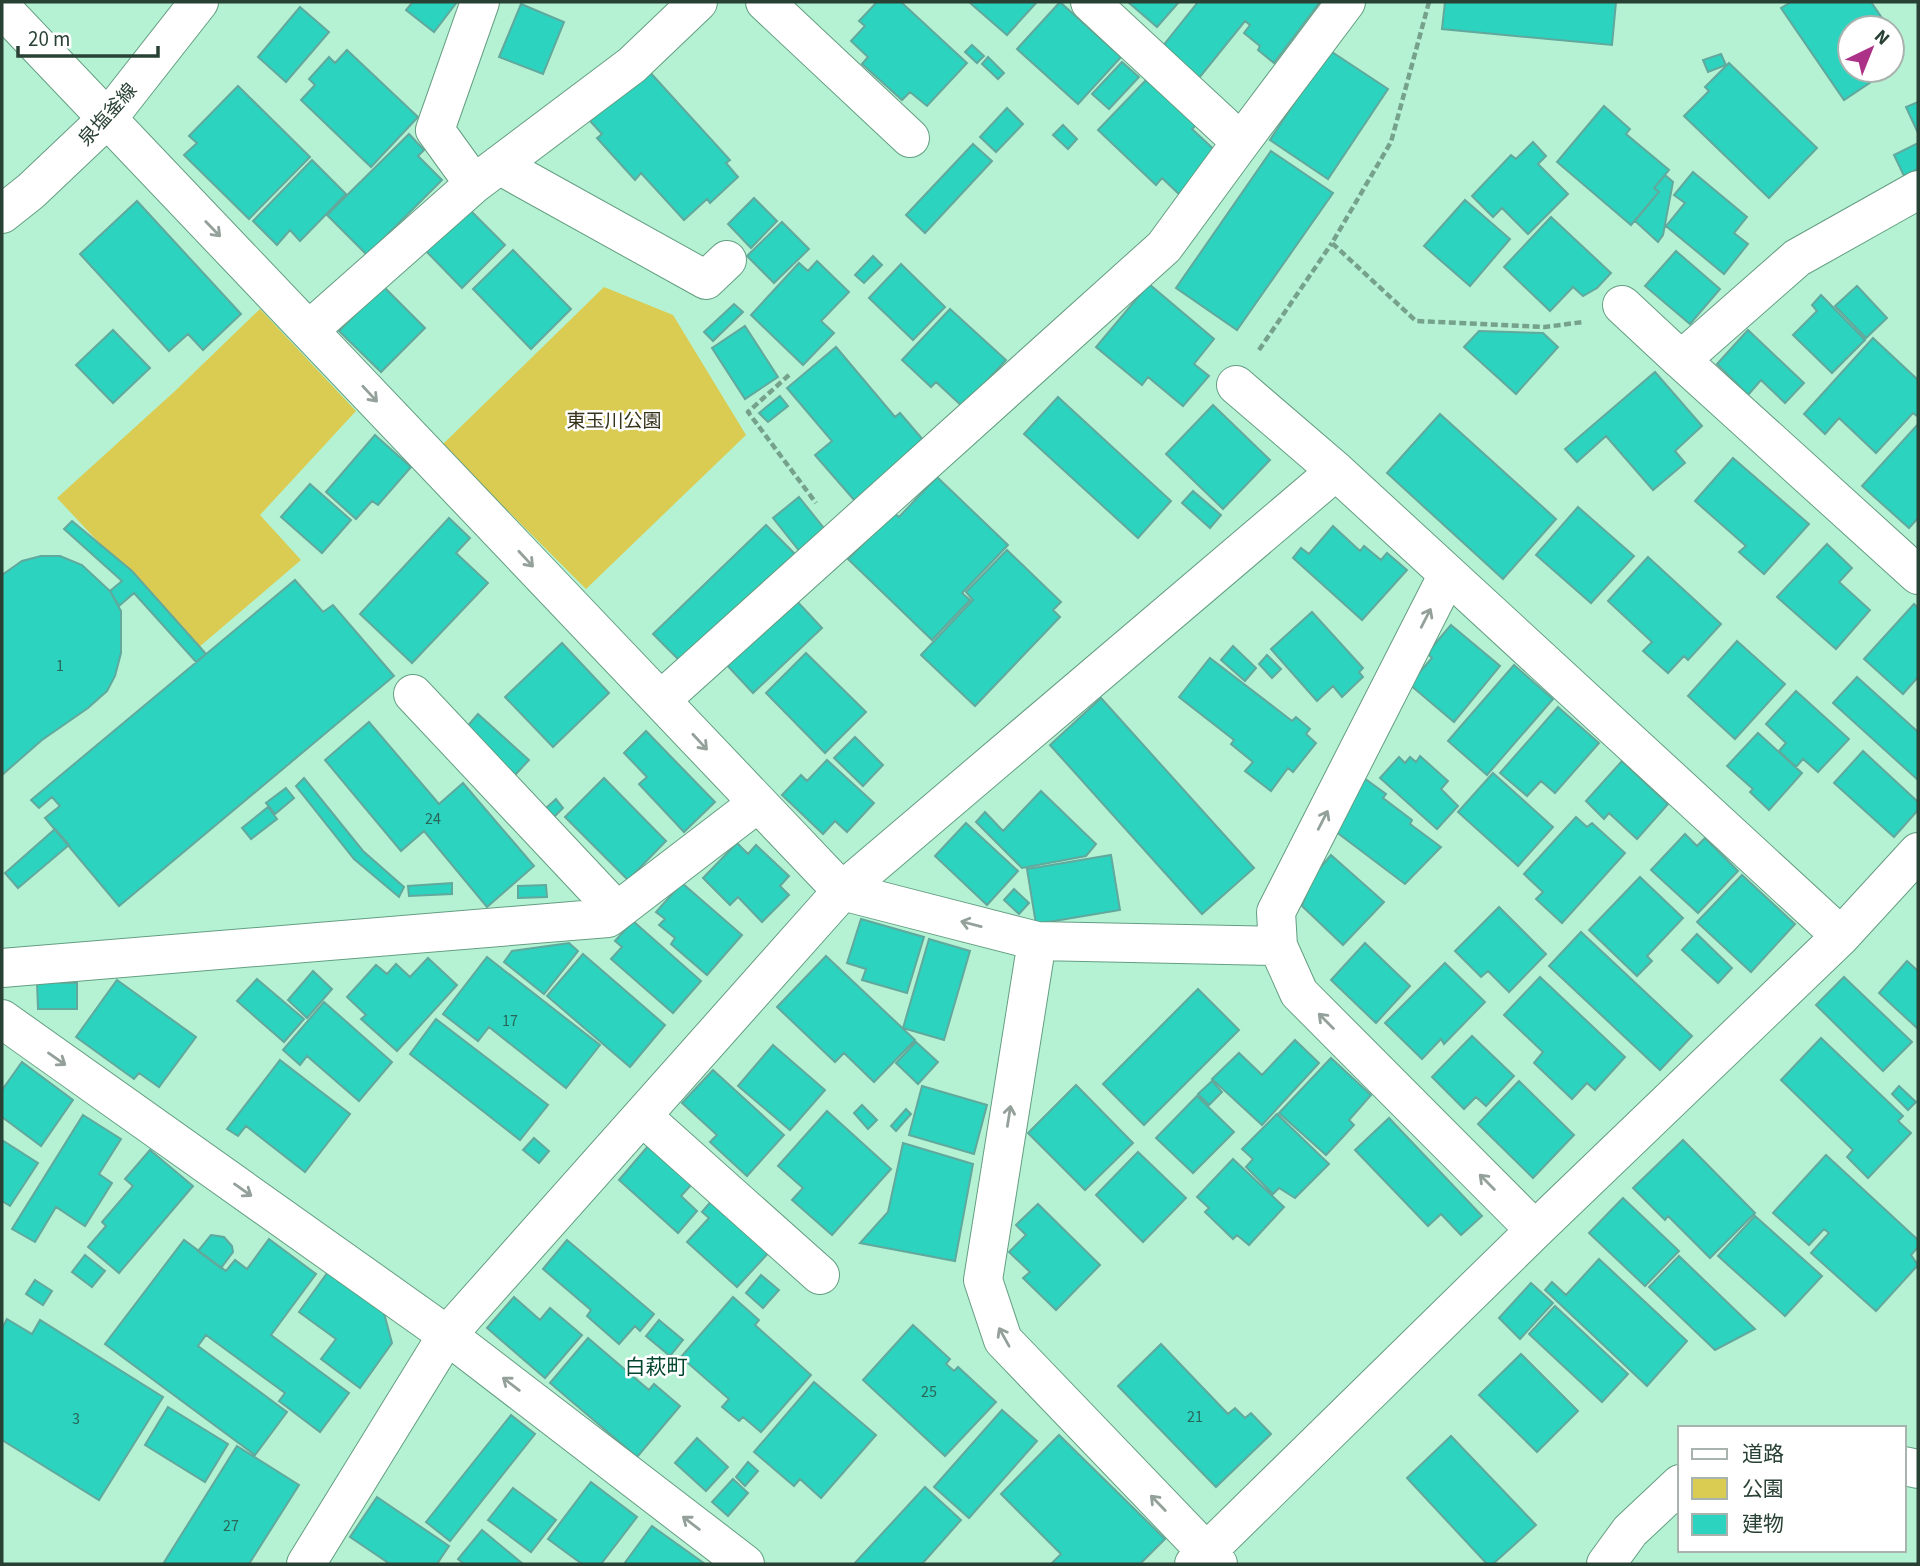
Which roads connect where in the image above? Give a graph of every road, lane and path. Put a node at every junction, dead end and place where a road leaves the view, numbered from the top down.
1 (199, 2) edge
2 (480, 2) edge
3 (698, 2) edge
4 (765, 2) edge
5 (1090, 2) edge
6 (1346, 2) edge
7 (1429, 2) edge
8 (2, 8) edge
9 (108, 118) junction
10 (910, 138) dead end
11 (1241, 142) junction
12 (486, 174) junction
13 (1918, 190) edge
14 (2, 214) edge
15 (1332, 243) junction
16 (727, 260) dead end
17 (1622, 305) joint
18 (309, 330) junction
19 (1681, 360) junction
20 (789, 375) dead end
21 (1236, 385) joint
22 (1336, 471) junction
23 (841, 538) junction
24 (1917, 571) edge
25 (1447, 576) junction
26 (413, 694) dead end
27 (661, 700) junction
28 (758, 803) junction
29 (1918, 852) edge
30 (842, 891) junction
31 (617, 911) junction
32 (1841, 936) junction
33 (1037, 941) junction
34 (1278, 946) junction
35 (2, 968) edge
36 (2, 1020) edge
37 (642, 1116) junction
38 (1535, 1230) junction
39 (820, 1275) dead end
40 (447, 1335) junction
41 (1678, 1486) edge
42 (1206, 1560) edge
43 (306, 1564) edge
44 (745, 1564) edge
45 (1606, 1564) edge

1 - 9 street, 泉塩釜線
2 - 12 street
3 - 12 street
4 - 10 street
5 - 11 street
6 - 11 street
7 - 15 path
8 - 9 street
9 - 14 street, 泉塩釜線
9 -> 18 street
11 - 23 street
12 - 16 street
12 - 18 street
13 - 19 street
15 - 17 path
15 - 21 path
17 - 19 street
18 -> 27 street
19 - 24 street
20 - 23 path
21 - 22 street
22 - 25 street
22 - 30 street
23 - 27 street
25 - 32 street
34 -> 25 street
26 - 31 street
27 -> 28 street
28 - 30 street
28 - 31 street
29 - 32 street
33 -> 30 street
30 - 37 street
31 - 35 street
32 - 38 street
33 - 34 street
42 -> 33 street
38 -> 34 street
36 -> 40 street
37 - 39 street
37 - 40 street
38 - 42 street
40 - 43 street
44 -> 40 street
41 - 45 street

